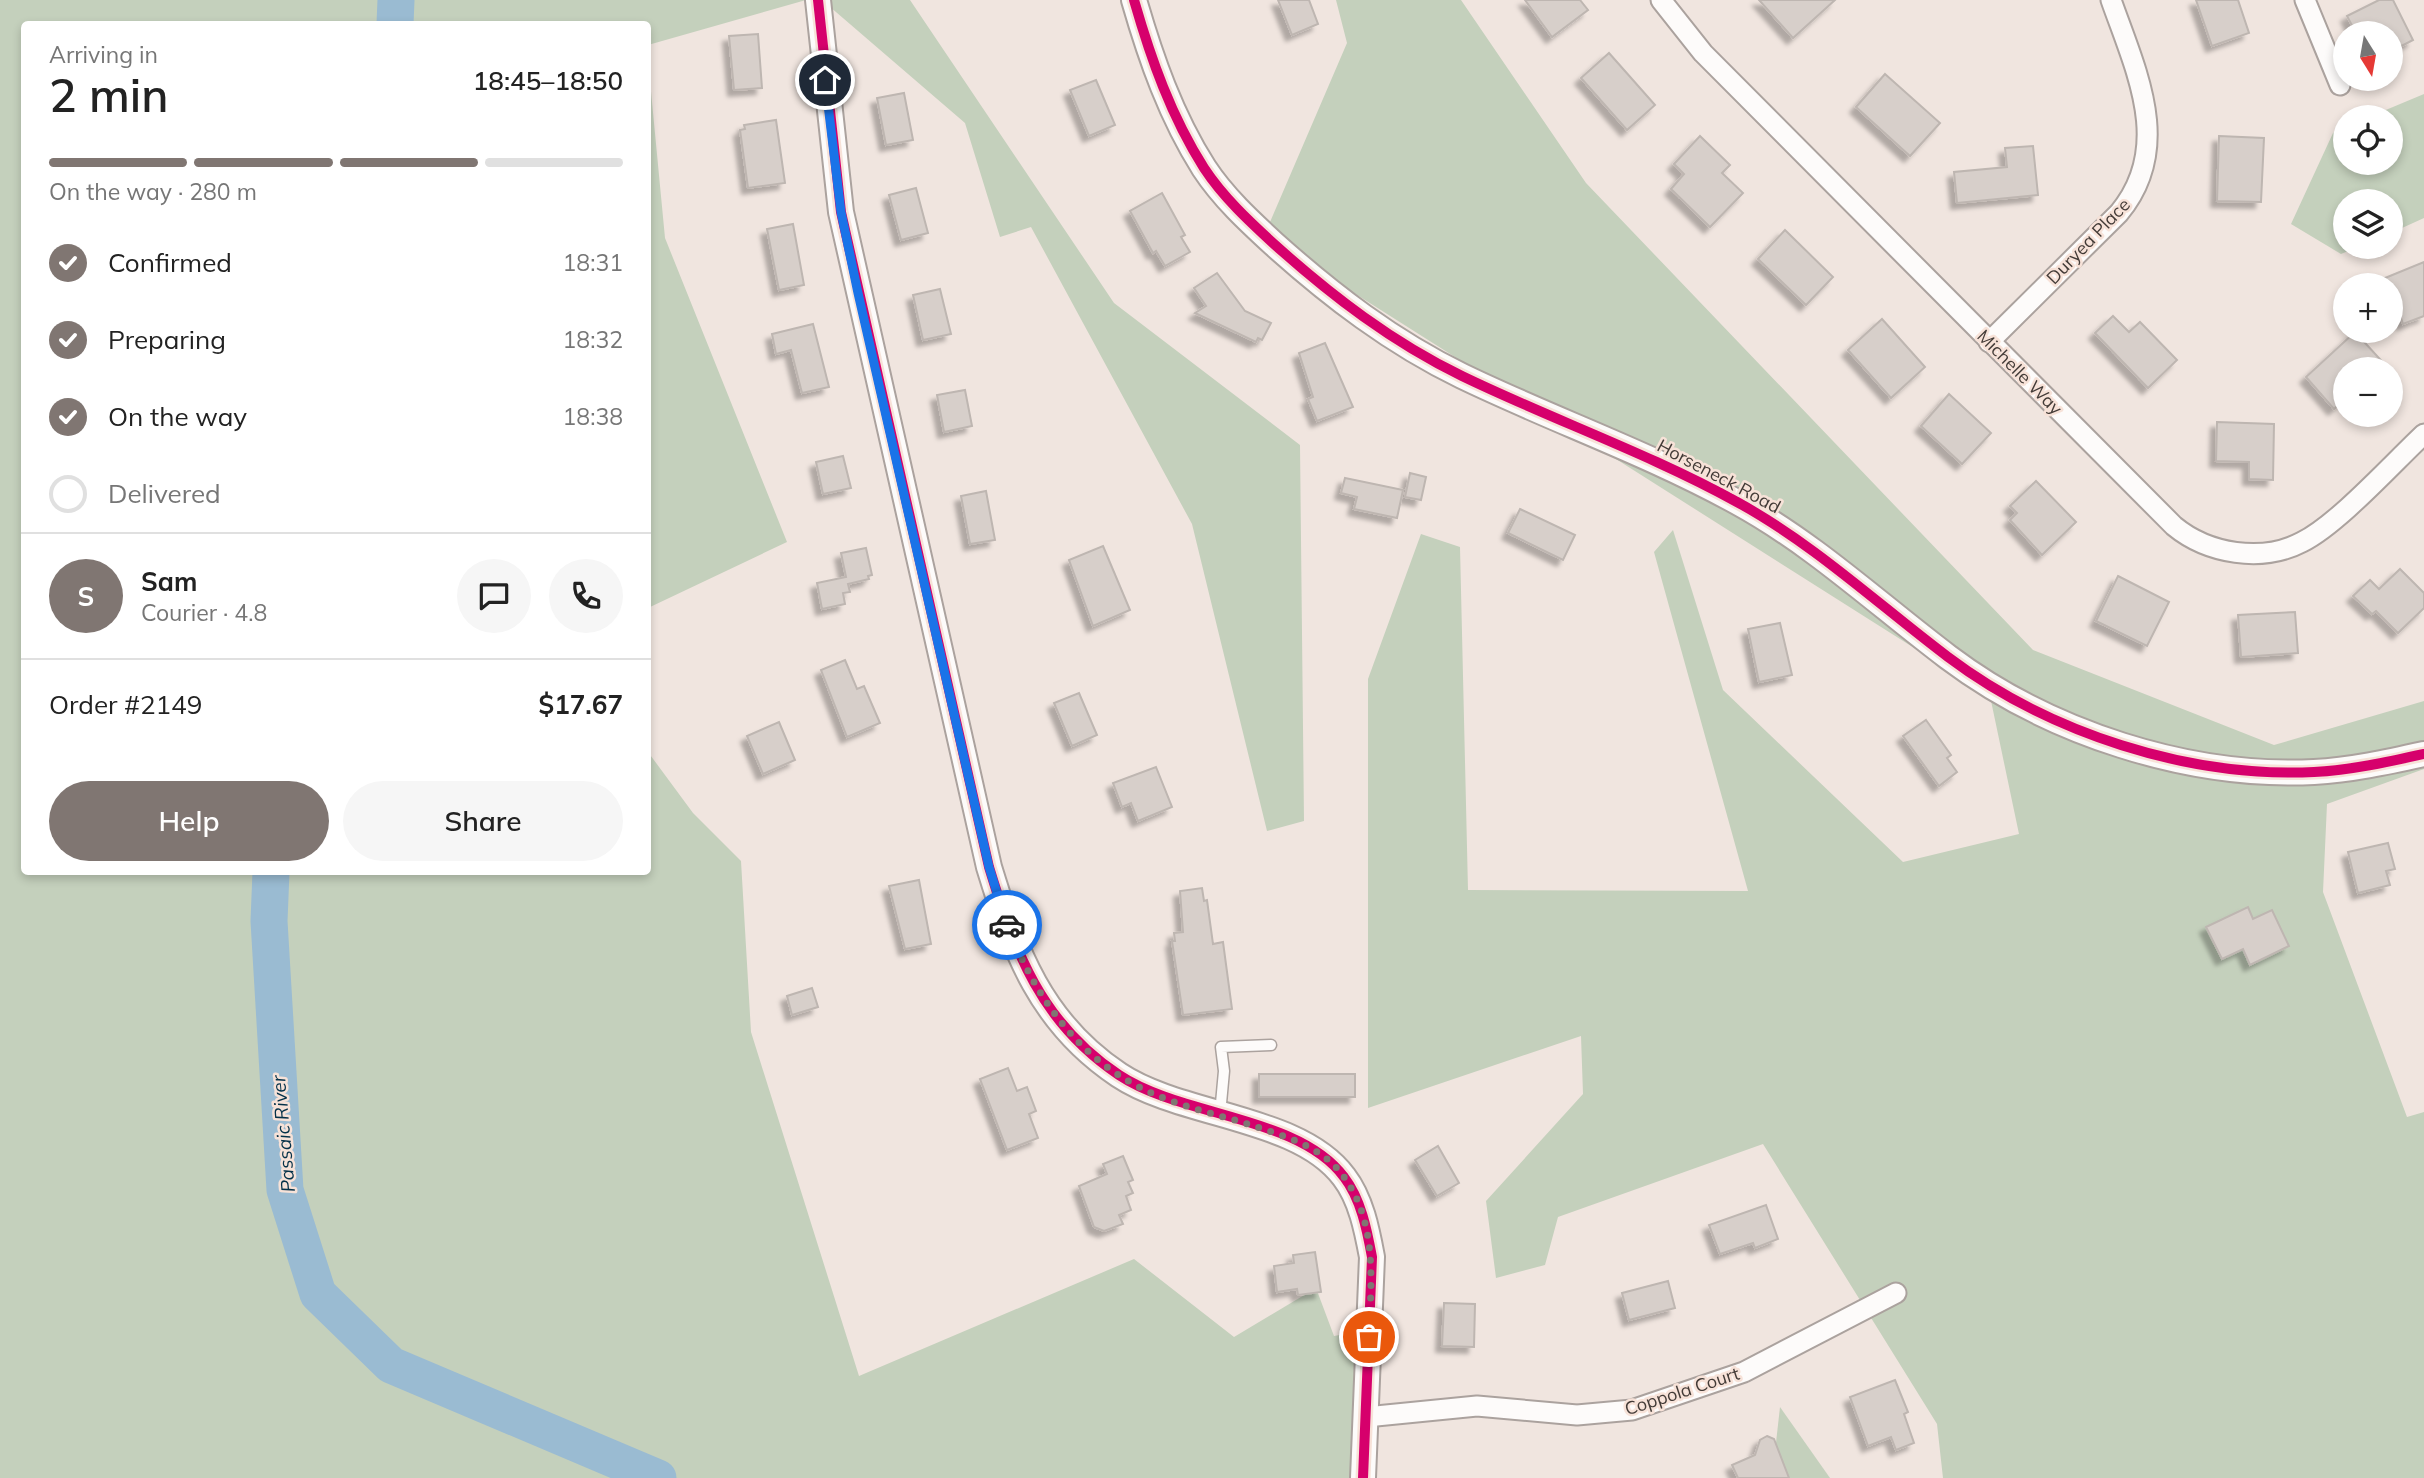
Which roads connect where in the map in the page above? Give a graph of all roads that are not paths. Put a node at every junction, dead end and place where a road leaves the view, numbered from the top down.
1 (818, 0) edge
2 (1134, 0) edge
3 (1661, 0) edge
4 (2111, 0) edge
5 (2305, 0) edge
6 (2333, 68) edge
7 (1989, 342) junction
8 (2424, 434) edge
9 (2424, 754) edge
10 (1271, 1045) dead end
11 (1220, 1115) junction
12 (1896, 1293) dead end
13 (1366, 1417) junction
14 (1363, 1478) edge

1 - 11 street
2 - 9 street, Horseneck Road
3 - 7 street, Michelle Way
4 - 7 street, Duryea Place
5 - 6 street
7 - 8 street, Michelle Way
10 - 11 lane
11 - 13 street
12 - 13 street, Coppola Court
13 - 14 street

